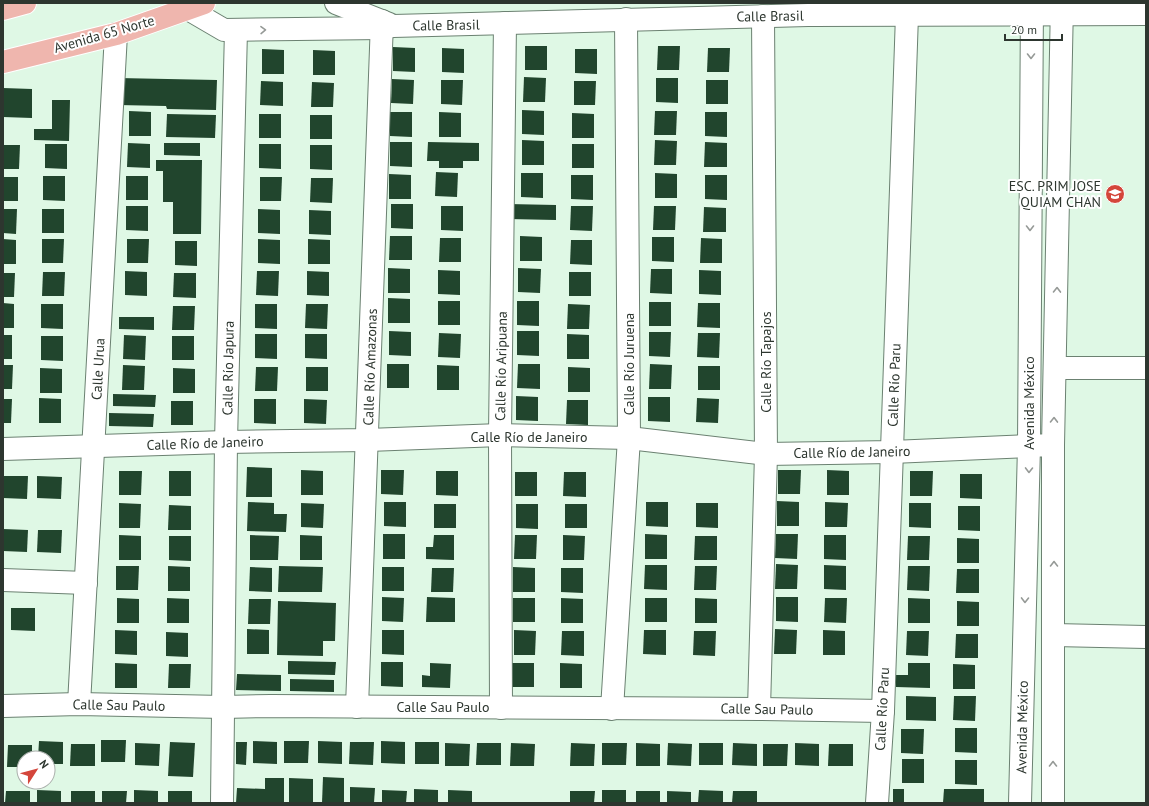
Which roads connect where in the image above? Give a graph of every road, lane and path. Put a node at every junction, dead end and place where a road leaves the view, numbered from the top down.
1 (24, 3) edge
2 (336, 3) edge
3 (196, 6) edge
4 (3, 9) edge
5 (1032, 9) edge
6 (1062, 9) edge
7 (1146, 14) edge
8 (907, 15) junction
9 (763, 16) junction
10 (626, 19) junction
11 (504, 23) junction
12 (386, 25) junction
13 (236, 30) junction
14 (116, 34) junction
15 (3, 62) edge
16 (1055, 368) junction
17 (1146, 368) edge
18 (500, 435) junction
19 (629, 438) junction
20 (368, 440) junction
21 (226, 442) junction
22 (1053, 445) junction
23 (94, 446) junction
24 (1029, 446) junction
25 (3, 449) edge
26 (892, 452) junction
27 (766, 454) junction
28 (3, 580) edge
29 (86, 583) junction
30 (1054, 635) junction
31 (1146, 637) edge
32 (79, 704) junction
33 (3, 706) edge
34 (223, 707) junction
35 (357, 707) junction
36 (501, 708) junction
37 (612, 709) junction
38 (759, 709) junction
39 (883, 711) junction
40 (222, 803) edge
41 (877, 803) edge
42 (1020, 803) edge
43 (1053, 803) edge

1 - 4 main road
2 - 12 street
3 - 13 street, Calle Brasil
3 - 14 main road, Avenida 65 Norte
5 - 6 street, Calle Brasil
5 - 8 street, Calle Brasil
5 -> 24 street, Avenida México
6 - 7 street, Calle Brasil
16 -> 6 street, Avenida México
8 - 9 street, Calle Brasil
8 - 26 street, Calle Río Paru
9 - 10 street, Calle Brasil
9 - 27 street, Calle Río Tapajos
10 - 11 street, Calle Brasil
10 - 19 street, Calle Río Juruena
11 - 12 street, Calle Brasil
11 - 18 street, Calle Río Aripuana
13 -> 12 street, Calle Brasil
12 - 20 street, Calle Río Amazonas
13 - 21 street, Calle Río Japura
14 - 15 main road, Avenida 65 Norte
14 - 23 street, Calle Urua
16 - 17 street
22 -> 16 street, Avenida México
18 - 19 street, Calle Río de Janeiro
18 - 20 street, Calle Río de Janeiro
18 - 36 street, Calle Río Aripuana
19 - 27 street, Calle Río de Janeiro
19 - 37 street, Calle Río Juruena
20 - 21 street, Calle Río de Janeiro
20 - 35 street, Calle Río Amazonas
21 - 23 street, Calle Río de Janeiro
21 - 34 street, Calle Río Japura
22 - 24 street, Calle Río de Janeiro
30 -> 22 street, Avenida México
23 - 25 street, Calle Río de Janeiro
23 - 29 street, Calle Urua
24 - 26 street, Calle Río de Janeiro
24 -> 42 street, Avenida México
26 - 27 street, Calle Río de Janeiro
26 - 39 street, Calle Río Paru
27 - 38 street, Calle Río Tapajos
28 - 29 street
29 - 32 street, Calle Urua
30 - 31 street
43 -> 30 street, Avenida México
32 - 33 street, Calle Sau Paulo
32 - 34 street, Calle Sau Paulo
34 - 35 street, Calle Sau Paulo
34 - 40 street, Calle Río Japura
35 - 36 street, Calle Sau Paulo
36 - 37 street, Calle Sau Paulo
37 - 38 street, Calle Sau Paulo
38 - 39 street, Calle Sau Paulo
39 - 41 street, Calle Río Paru

